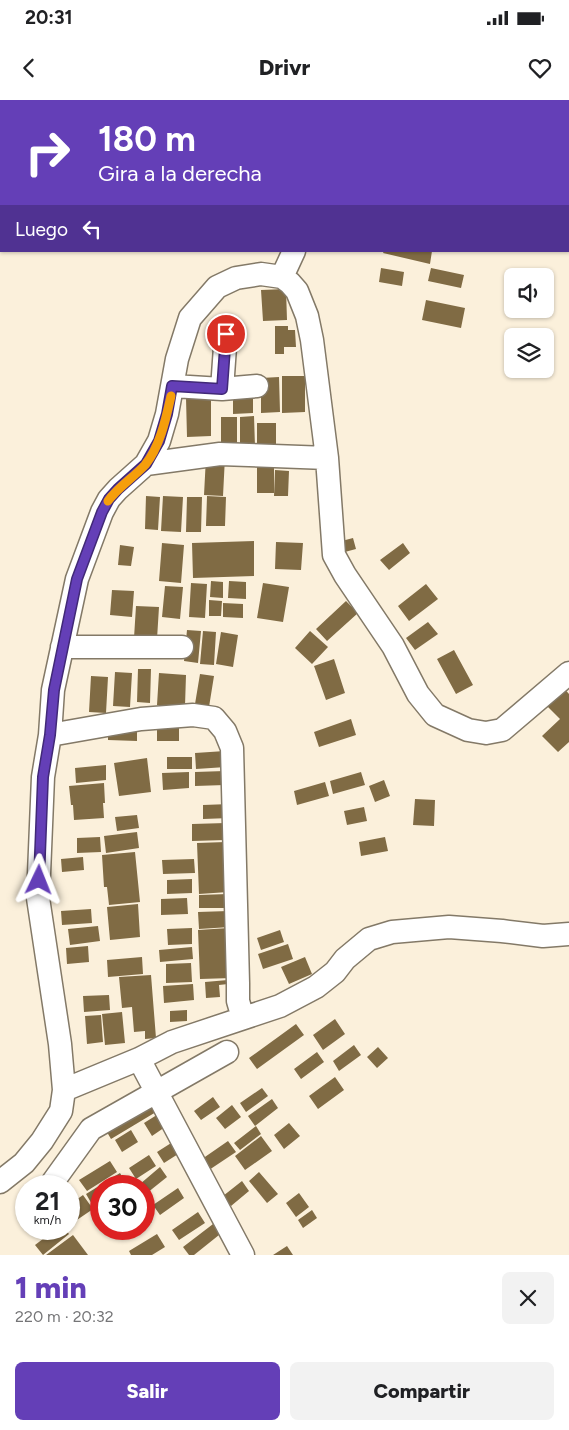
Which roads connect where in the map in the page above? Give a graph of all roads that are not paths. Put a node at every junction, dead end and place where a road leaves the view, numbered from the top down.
1 (294, 252) edge
2 (282, 277) junction
3 (226, 334) dead end
4 (172, 386) junction
5 (257, 386) dead end
6 (222, 389) junction
7 (327, 458) junction
8 (146, 464) junction
9 (62, 647) junction
10 (182, 647) dead end
11 (569, 673) edge
12 (50, 735) junction
13 (569, 934) edge
14 (243, 1018) junction
15 (227, 1052) dead end
16 (139, 1059) junction
17 (64, 1090) junction
18 (157, 1091) junction
19 (58, 1175) edge
20 (0, 1182) edge
21 (243, 1255) edge

1 - 2 street
2 - 4 street
2 - 7 street
3 - 6 street
4 - 6 street
4 - 8 street
5 - 6 street
7 - 8 street
7 - 11 street
8 - 9 street
9 - 10 street
9 - 12 street
12 - 14 street
12 - 17 street
13 - 14 street
14 - 16 street
15 - 18 street
16 - 17 street
16 - 18 street
17 - 20 street
18 - 19 street
18 - 21 street

